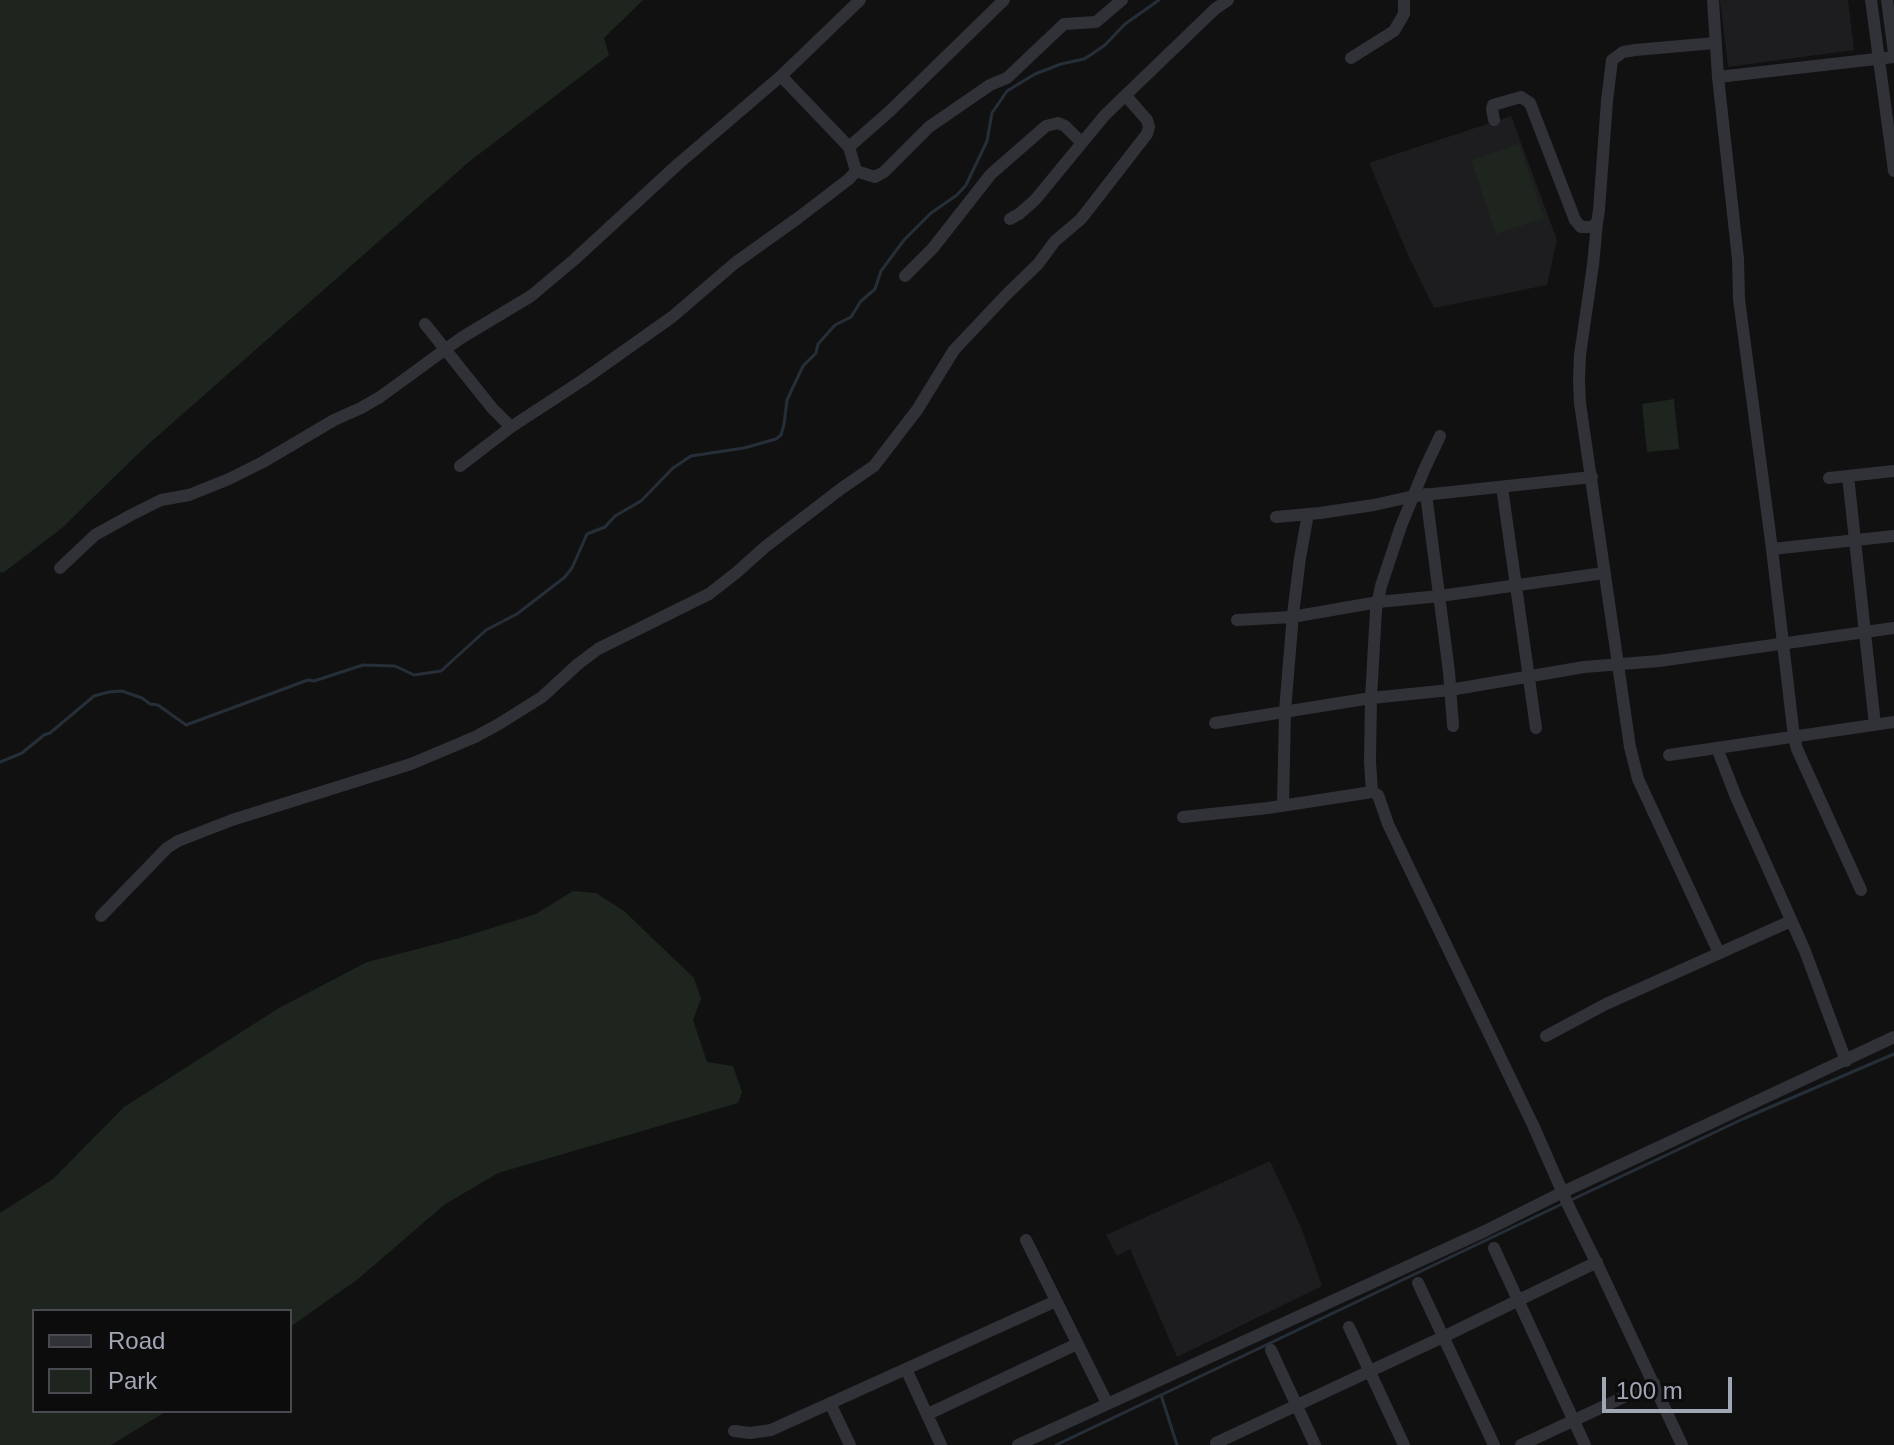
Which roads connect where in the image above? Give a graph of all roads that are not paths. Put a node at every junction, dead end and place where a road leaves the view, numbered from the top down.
1 (860, 0) edge
2 (1004, 0) edge
3 (1122, 0) edge
4 (1228, 0) edge
5 (1404, 0) edge
6 (1713, 0) edge
7 (1871, 0) edge
8 (1887, 0) edge
9 (1715, 43) junction
10 (1894, 55) edge
11 (1351, 58) dead end
12 (1879, 59) junction
13 (781, 76) junction
14 (1718, 77) junction
15 (1126, 96) junction
16 (1494, 120) dead end
17 (1082, 143) junction
18 (849, 147) junction
19 (856, 171) junction
20 (1894, 171) edge
21 (1010, 219) dead end
22 (1597, 223) junction
23 (905, 276) dead end
24 (425, 324) dead end
25 (445, 350) junction
26 (511, 427) junction
27 (1440, 436) dead end
28 (460, 466) dead end
29 (1894, 471) edge
30 (1848, 476) junction
31 (1592, 477) junction
32 (1829, 478) dead end
33 (1502, 487) junction
34 (1420, 495) junction
35 (1308, 514) junction
36 (1276, 517) dead end
37 (1894, 536) edge
38 (1854, 540) junction
39 (1772, 549) junction
40 (60, 568) dead end
41 (1604, 573) junction
42 (1516, 585) junction
43 (1440, 596) junction
44 (1378, 602) junction
45 (1292, 617) junction
46 (1237, 620) dead end
47 (1894, 628) edge
48 (1864, 632) junction
49 (1782, 643) junction
50 (1616, 664) junction
51 (1528, 676) junction
52 (1450, 690) junction
53 (1371, 698) junction
54 (1285, 711) junction
55 (1894, 722) edge
56 (1215, 723) dead end
57 (1875, 725) junction
58 (1453, 726) dead end
59 (1536, 728) dead end
60 (1794, 737) junction
61 (1717, 748) junction
62 (1669, 755) dead end
63 (1372, 792) junction
64 (1283, 806) junction
65 (1183, 817) dead end
66 (1861, 890) dead end
67 (101, 916) dead end
68 (1791, 921) junction
69 (1719, 953) junction
70 (1546, 1036) dead end
71 (1894, 1037) edge
72 (1846, 1061) junction
73 (1566, 1200) junction
74 (1026, 1240) dead end
75 (1494, 1248) dead end
76 (1597, 1262) junction
77 (1418, 1283) dead end
78 (1518, 1300) junction
79 (1056, 1301) junction
80 (1349, 1327) dead end
81 (1443, 1337) junction
82 (1077, 1344) junction
83 (1271, 1350) dead end
84 (906, 1369) junction
85 (1369, 1370) junction
86 (1654, 1383) junction
87 (830, 1403) junction
88 (1107, 1403) junction
89 (1296, 1404) junction
90 (928, 1414) junction
91 (1573, 1421) junction
92 (734, 1431) dead end
93 (1216, 1443) dead end
94 (850, 1445) edge
95 (941, 1445) edge
96 (1018, 1445) edge
97 (1315, 1445) edge
98 (1404, 1445) edge
99 (1494, 1445) edge
100 (1521, 1445) edge
101 (1585, 1445) edge
102 (1682, 1445) edge

1 - 13 street
2 - 18 street
3 - 19 street
4 - 15 street
5 - 11 street
6 - 9 street
7 - 12 street
8 - 10 street
9 - 14 street
9 - 22 street
10 - 12 street
12 - 14 street
12 - 20 street
13 - 18 street
13 - 25 street
14 - 39 street
15 - 17 street
15 - 67 street
16 - 22 street
17 - 21 street
17 - 23 street
18 - 19 street
19 - 26 street
22 - 31 street
24 - 25 street
25 - 26 street
25 - 40 street
26 - 28 street
27 - 34 street
29 - 30 street
30 - 32 street
30 - 38 street
31 - 33 street
31 - 41 street
33 - 34 street
33 - 42 street
34 - 35 street
34 - 43 street
34 - 44 street
35 - 36 street
35 - 45 street
37 - 38 street
38 - 39 street
38 - 48 street
39 - 49 street
41 - 42 street
41 - 50 street
42 - 43 street
42 - 51 street
43 - 44 street
43 - 52 street
44 - 45 street
44 - 53 street
45 - 46 street
45 - 54 street
47 - 48 street
48 - 49 street
48 - 57 street
49 - 50 street
49 - 60 street
50 - 51 street
50 - 69 street
51 - 52 street
51 - 59 street
52 - 53 street
52 - 58 street
53 - 54 street
53 - 63 street
54 - 56 street
54 - 64 street
55 - 57 street
57 - 60 street
60 - 61 street
60 - 66 street
61 - 62 street
61 - 68 street
63 - 64 street
63 - 73 street
64 - 65 street
68 - 69 street
68 - 72 street
69 - 70 street
71 - 72 street
72 - 73 street
73 - 76 street
73 - 88 street
74 - 79 street
75 - 78 street
76 - 78 street
76 - 86 street
77 - 81 street
78 - 81 street
78 - 91 street
79 - 82 street
79 - 84 street
80 - 85 street
81 - 85 street
81 - 99 street
82 - 88 street
82 - 90 street
83 - 89 street
84 - 87 street
84 - 90 street
85 - 89 street
85 - 98 street
86 - 91 street
86 - 102 street
87 - 92 street
87 - 94 street
88 - 96 street
89 - 93 street
89 - 97 street
90 - 95 street
91 - 100 street
91 - 101 street

